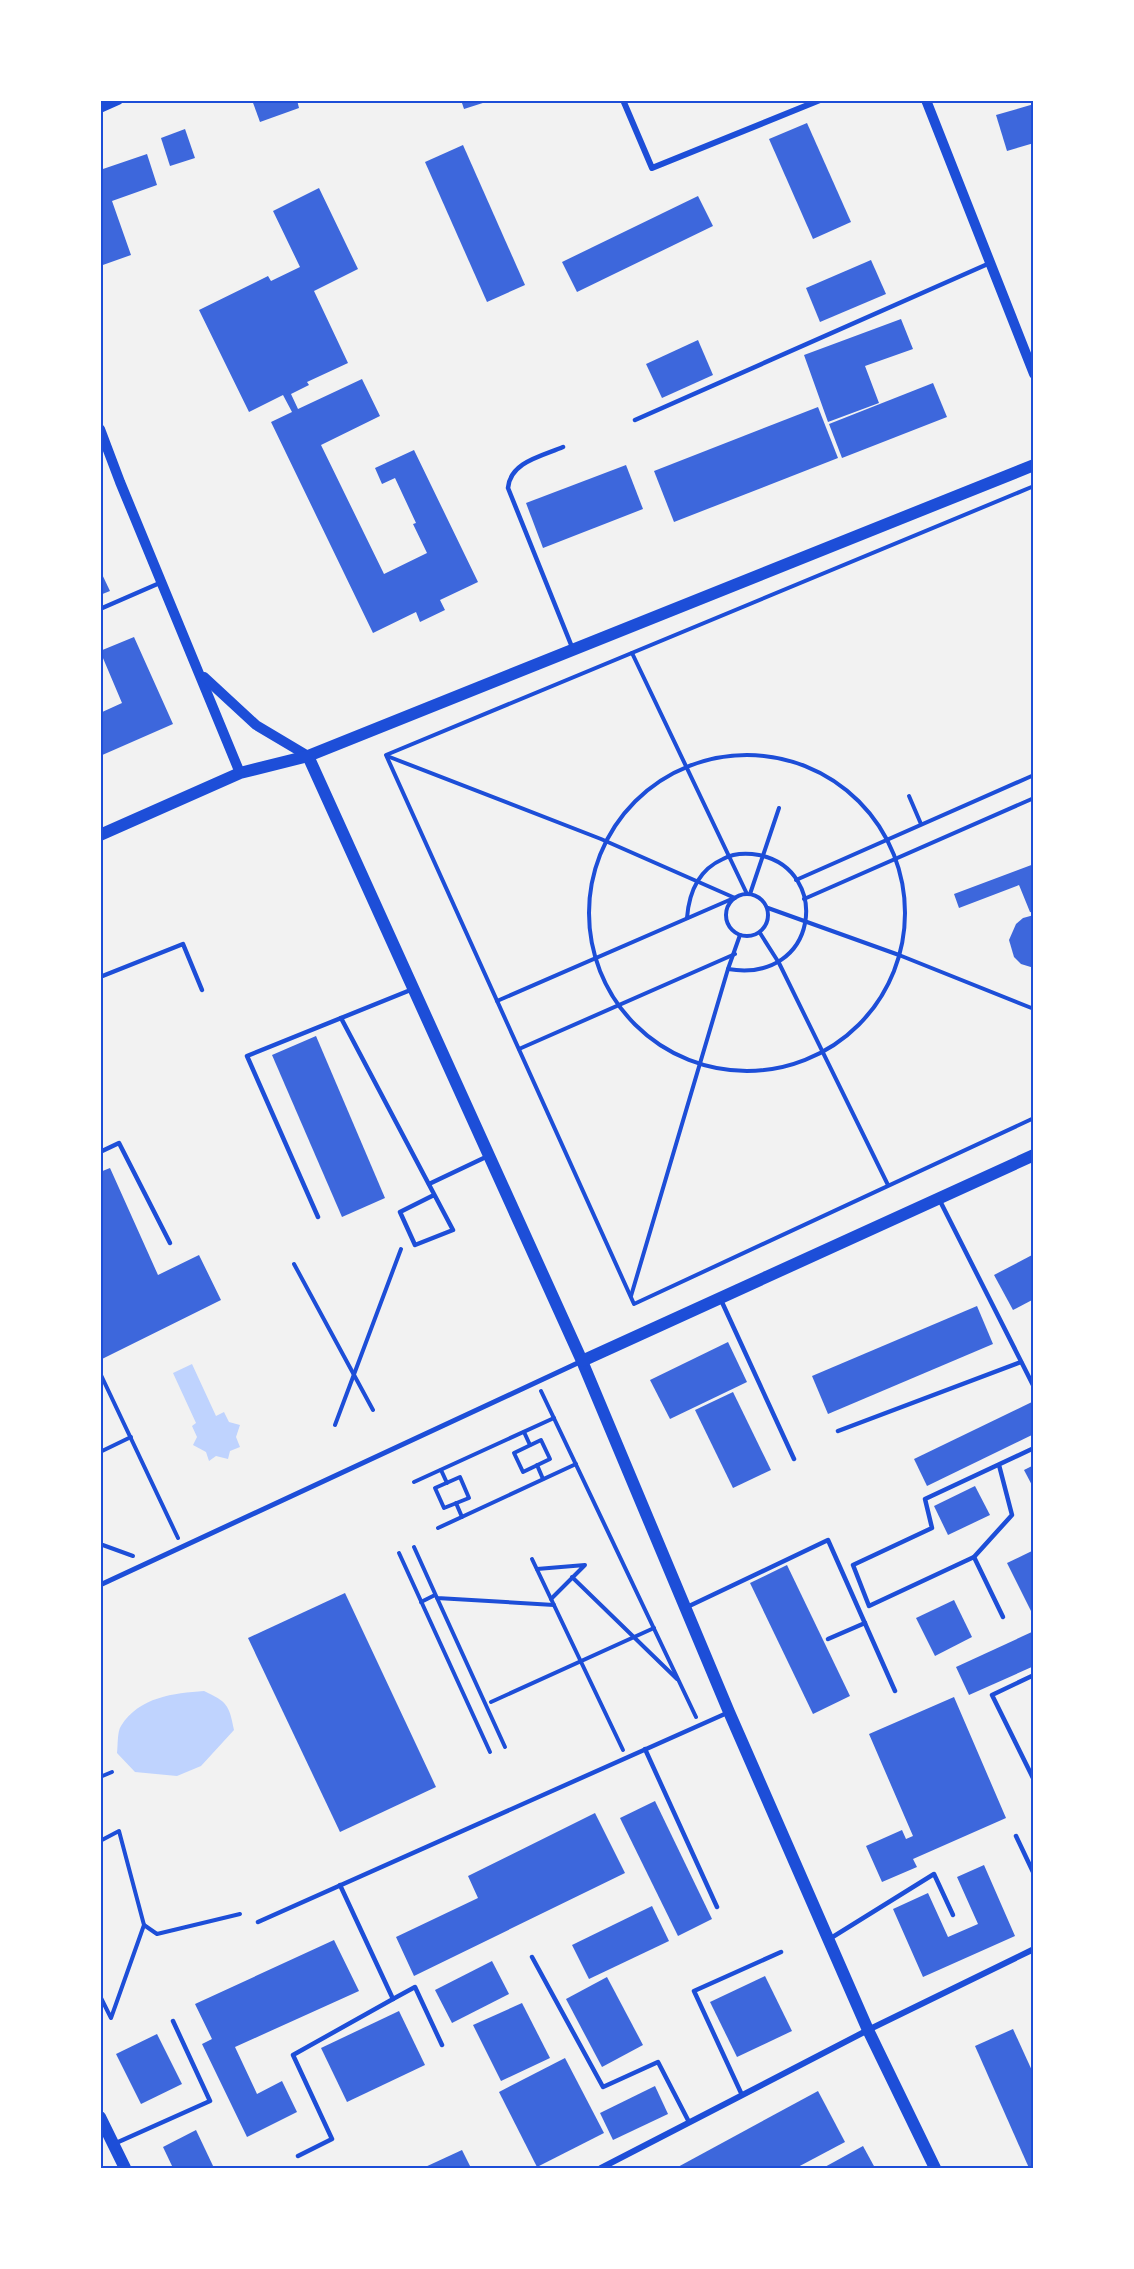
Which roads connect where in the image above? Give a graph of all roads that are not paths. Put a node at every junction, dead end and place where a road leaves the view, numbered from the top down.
1 (118, 100) edge
2 (623, 100) edge
3 (820, 100) edge
4 (926, 100) edge
5 (100, 108) edge
6 (990, 263) junction
7 (1034, 374) edge
8 (635, 420) dead end
9 (100, 429) edge
10 (563, 447) dead end
11 (1034, 465) edge
12 (162, 582) junction
13 (100, 609) edge
14 (573, 650) junction
15 (199, 672) junction
16 (308, 756) junction
17 (240, 773) junction
18 (100, 836) edge
19 (100, 977) edge
20 (413, 989) junction
21 (202, 990) dead end
22 (341, 1018) junction
23 (100, 1152) edge
24 (1034, 1155) edge
25 (489, 1156) junction
26 (429, 1184) junction
27 (434, 1195) junction
28 (938, 1198) junction
29 (318, 1217) dead end
30 (170, 1242) dead end
31 (720, 1298) junction
32 (582, 1361) junction
33 (1021, 1362) junction
34 (1034, 1387) edge
35 (838, 1431) dead end
36 (1034, 1448) edge
37 (794, 1459) dead end
38 (999, 1465) junction
39 (974, 1557) junction
40 (100, 1585) edge
41 (685, 1608) junction
42 (1003, 1617) dead end
43 (864, 1623) junction
44 (828, 1639) dead end
45 (1034, 1675) edge
46 (895, 1691) dead end
47 (729, 1712) junction
48 (645, 1749) junction
49 (1034, 1780) edge
50 (1016, 1836) dead end
51 (1034, 1874) edge
52 (340, 1885) junction
53 (717, 1907) dead end
54 (953, 1915) dead end
55 (258, 1922) dead end
56 (828, 1940) junction
57 (1034, 1948) edge
58 (782, 1952) dead end
59 (532, 1957) dead end
60 (393, 1999) junction
61 (173, 2021) dead end
62 (868, 2030) junction
63 (442, 2045) dead end
64 (742, 2095) junction
65 (100, 2117) edge
66 (689, 2122) junction
67 (113, 2144) junction
68 (298, 2156) dead end
69 (124, 2169) edge
70 (601, 2169) edge
71 (935, 2169) edge

1 - 5 street
2 - 3 street
4 - 6 street
6 - 7 street
6 - 8 lane
9 - 12 street
10 - 14 lane
11 - 14 main road
12 - 13 lane
12 - 15 street
14 - 16 main road
15 - 16 street
15 - 17 street
16 - 17 main road
16 - 20 main road
17 - 18 main road
19 - 21 lane
20 - 22 lane
20 - 25 main road
22 - 26 lane
22 - 29 lane
23 - 30 lane
24 - 28 main road
25 - 26 lane
25 - 32 main road
26 - 27 lane
27 - 27 lane
28 - 31 main road
28 - 33 lane
31 - 32 main road
31 - 37 lane
32 - 40 street
32 - 41 main road
33 - 34 lane
33 - 35 lane
36 - 38 lane
38 - 39 lane
38 - 39 lane
39 - 42 lane
41 - 43 lane
41 - 47 main road
43 - 44 lane
43 - 46 lane
45 - 49 lane
47 - 48 lane
47 - 56 main road
48 - 52 lane
48 - 53 lane
50 - 51 lane
52 - 55 lane
52 - 60 lane
54 - 56 lane
56 - 62 main road
57 - 62 street
58 - 64 lane
59 - 66 lane
60 - 63 lane
60 - 68 lane
61 - 67 lane
62 - 64 street
62 - 71 main road
64 - 66 street
65 - 67 main road
66 - 70 street
67 - 69 main road

